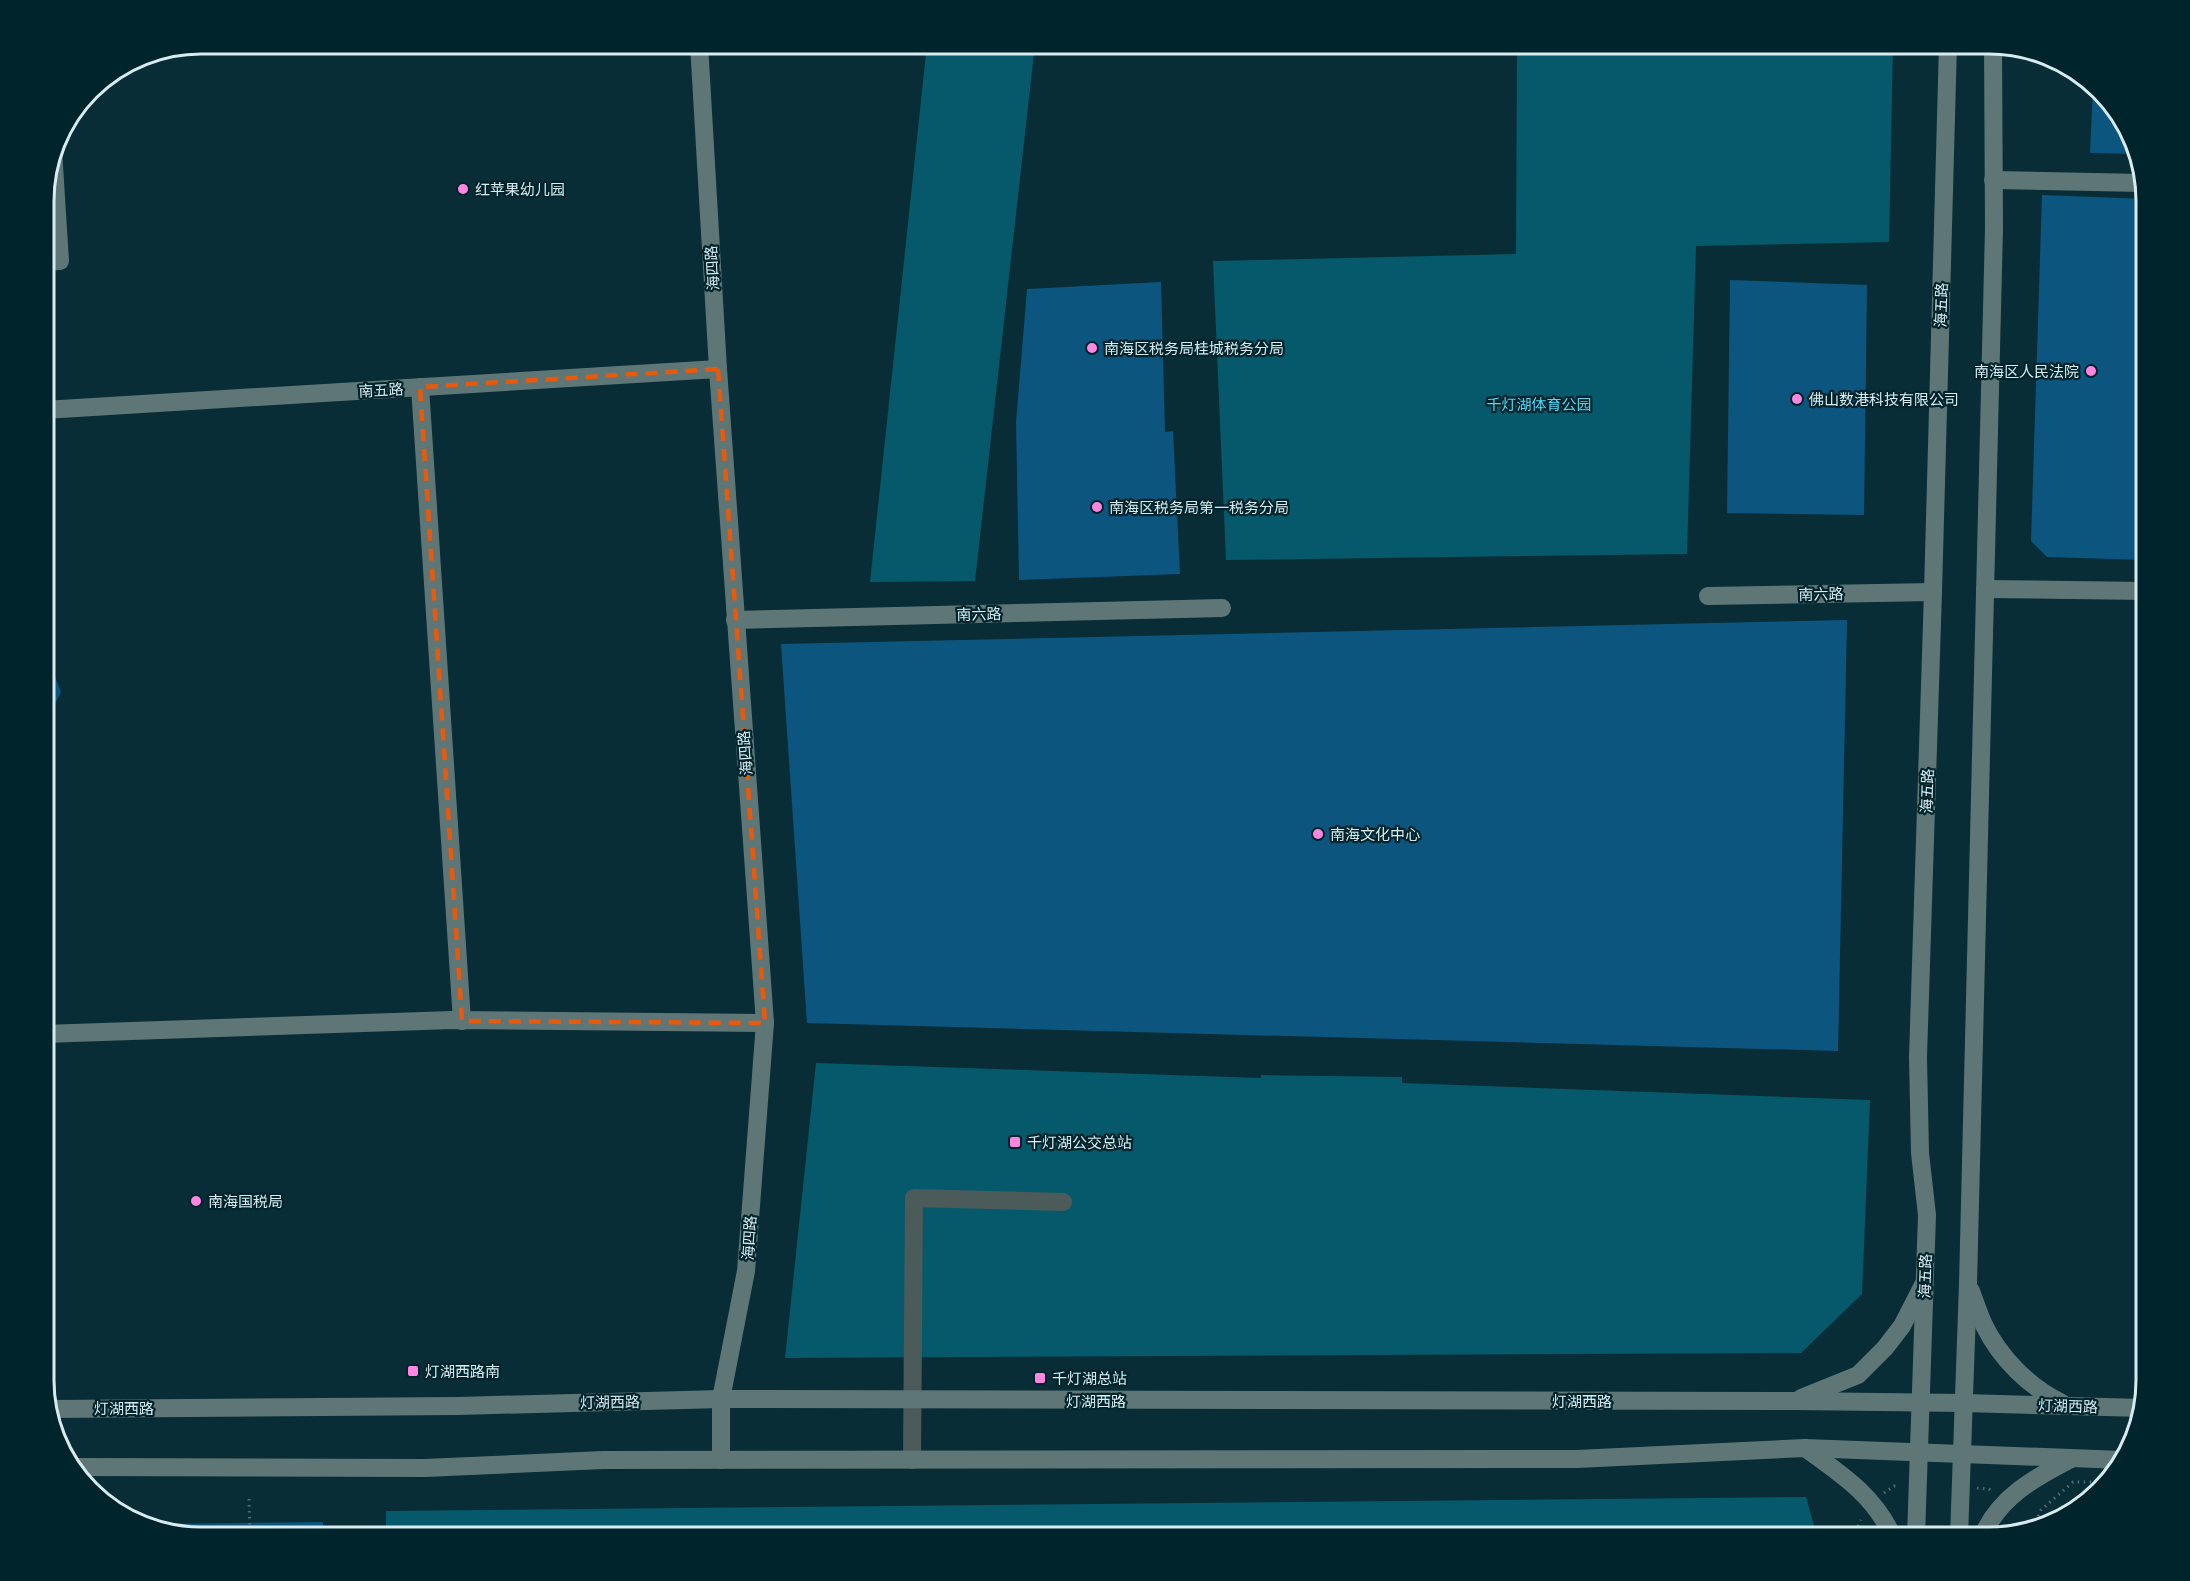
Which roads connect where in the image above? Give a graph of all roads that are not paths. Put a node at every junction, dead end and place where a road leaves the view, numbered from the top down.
1 (700, 54) edge
2 (1948, 54) edge
3 (1993, 54) edge
4 (1993, 180) junction
5 (2135, 183) edge
6 (55, 185) edge
7 (54, 261) edge
8 (718, 369) junction
9 (420, 387) junction
10 (54, 409) edge
11 (1985, 589) junction
12 (2136, 591) edge
13 (1933, 592) junction
14 (1708, 596) dead end
15 (1222, 608) dead end
16 (735, 620) junction
17 (462, 1021) junction
18 (765, 1023) junction
19 (54, 1034) edge
20 (1063, 1202) dead end
21 (1926, 1281) junction
22 (1968, 1284) junction
23 (722, 1399) junction
24 (912, 1401) junction
25 (1794, 1401) junction
26 (1964, 1403) junction
27 (1921, 1404) junction
28 (2068, 1407) junction
29 (57, 1408) edge
30 (2133, 1408) edge
31 (1804, 1448) junction
32 (1919, 1453) junction
33 (1962, 1455) junction
34 (2071, 1459) junction
35 (721, 1460) junction
36 (912, 1460) junction
37 (2112, 1460) edge
38 (83, 1467) edge
39 (1887, 1527) edge
40 (1916, 1527) edge
41 (1959, 1527) edge
42 (1987, 1527) edge

1 - 8 main road, 海四路
2 - 13 main road, 海五路
3 - 4 main road
4 - 5 main road
4 - 11 main road
6 - 7 main road
8 - 9 main road, 南五路
8 - 16 main road, 海四路
9 - 10 main road, 南五路
9 - 17 main road
11 - 12 main road
11 - 22 main road
13 - 14 main road, 南六路
13 - 21 main road, 海五路
15 - 16 main road, 南六路
16 - 18 main road, 海四路
17 - 18 main road
17 - 19 main road
18 - 23 main road, 海四路
20 - 24 street
21 - 25 main road
21 - 27 main road, 海五路
22 - 26 main road
22 - 28 main road
23 - 24 main road, 灯湖西路
23 - 29 main road, 灯湖西路
23 - 35 main road, 海四路
24 - 25 main road, 灯湖西路
24 - 36 street
25 - 27 main road, 灯湖西路
26 - 27 main road, 灯湖西路
26 - 28 main road, 灯湖西路
26 - 33 main road
27 - 32 main road, 海五路
28 - 30 main road, 灯湖西路
31 - 32 main road
31 - 36 main road
31 - 39 main road
32 - 33 main road
32 - 40 main road, 海五路
33 - 34 main road
33 - 41 main road
34 - 37 main road
34 - 42 main road
35 - 36 main road
35 - 38 main road

